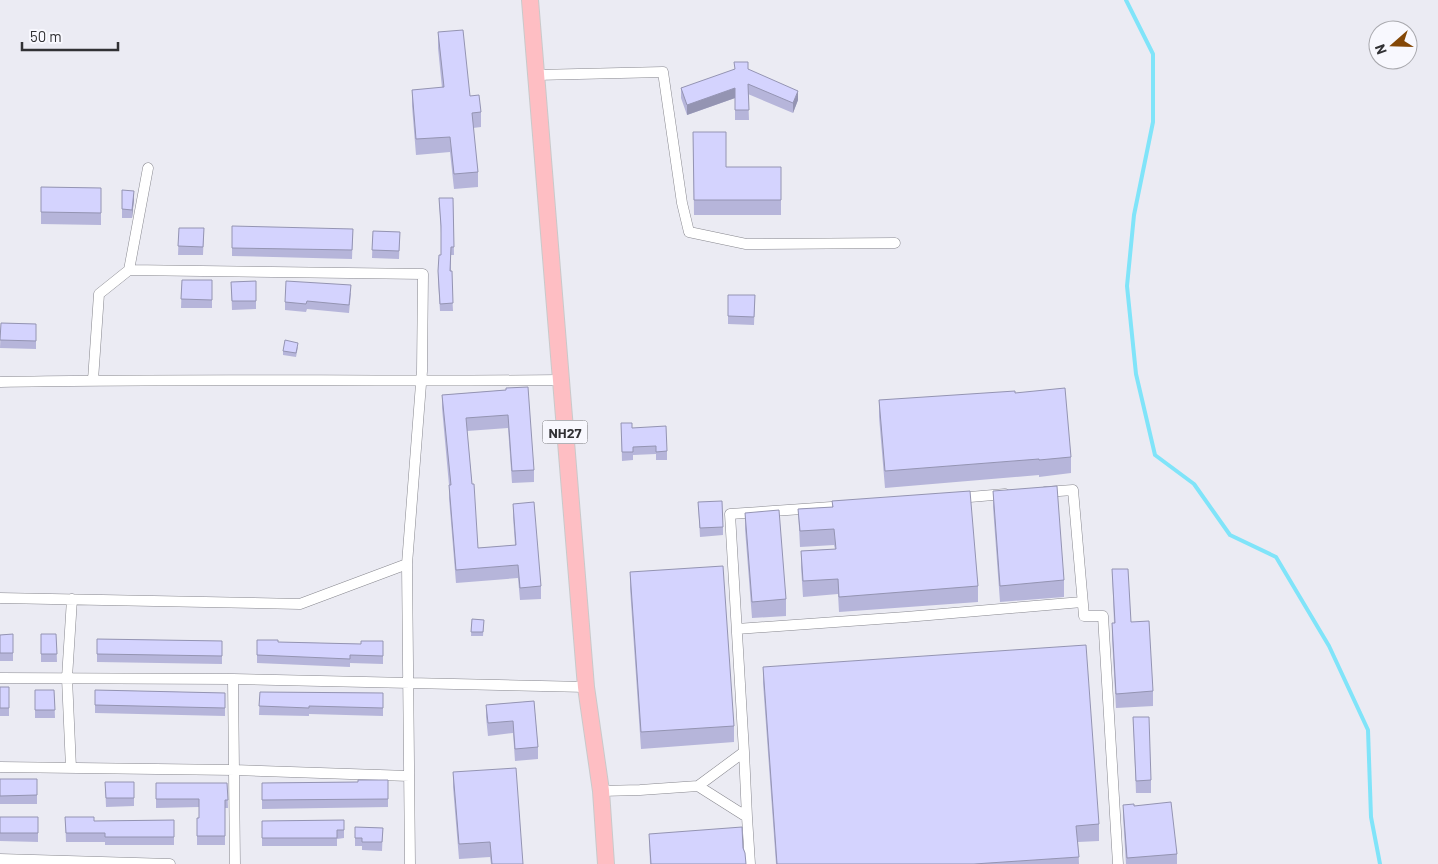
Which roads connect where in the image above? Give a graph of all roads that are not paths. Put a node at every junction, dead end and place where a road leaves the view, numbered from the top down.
1 (530, 0) edge
2 (536, 75) junction
3 (148, 168) dead end
4 (895, 243) dead end
5 (129, 270) junction
6 (93, 380) junction
7 (561, 380) junction
8 (0, 382) edge
9 (421, 382) junction
10 (1034, 492) edge
11 (1014, 494) edge
12 (946, 499) edge
13 (858, 505) edge
14 (407, 564) junction
15 (0, 598) edge
16 (72, 599) junction
17 (1082, 602) junction
18 (737, 629) junction
19 (0, 678) edge
20 (67, 678) junction
21 (233, 679) junction
22 (409, 683) junction
23 (586, 687) junction
24 (744, 752) junction
25 (0, 767) edge
26 (71, 768) junction
27 (234, 770) junction
28 (409, 776) junction
29 (698, 786) junction
30 (601, 791) junction
31 (747, 817) junction
32 (0, 859) edge
33 (170, 864) edge
34 (235, 864) edge
35 (410, 864) edge
36 (606, 864) edge
37 (750, 864) edge
38 (1118, 864) edge

1 - 2 highway, NH27
2 - 4 street
2 - 7 highway, NH27
3 - 5 street
5 - 6 street
5 - 9 street
6 - 8 street
6 - 9 street
7 - 9 street
7 - 23 highway, NH27
9 - 14 street
10 - 17 street
11 - 12 street
13 - 18 street
14 - 16 street
14 - 22 street
15 - 16 street
16 - 20 street
17 - 18 street
17 - 38 street
18 - 24 street
19 - 20 street
20 - 21 street
20 - 26 street
21 - 22 street
21 - 27 street
22 - 23 street
22 - 28 street
23 - 30 highway, NH27
24 - 29 street
24 - 31 street
25 - 26 street
26 - 27 street
27 - 28 street
27 - 34 street
28 - 35 street
29 - 30 street
29 - 31 street
30 - 36 highway, NH27
31 - 37 street
32 - 33 street

